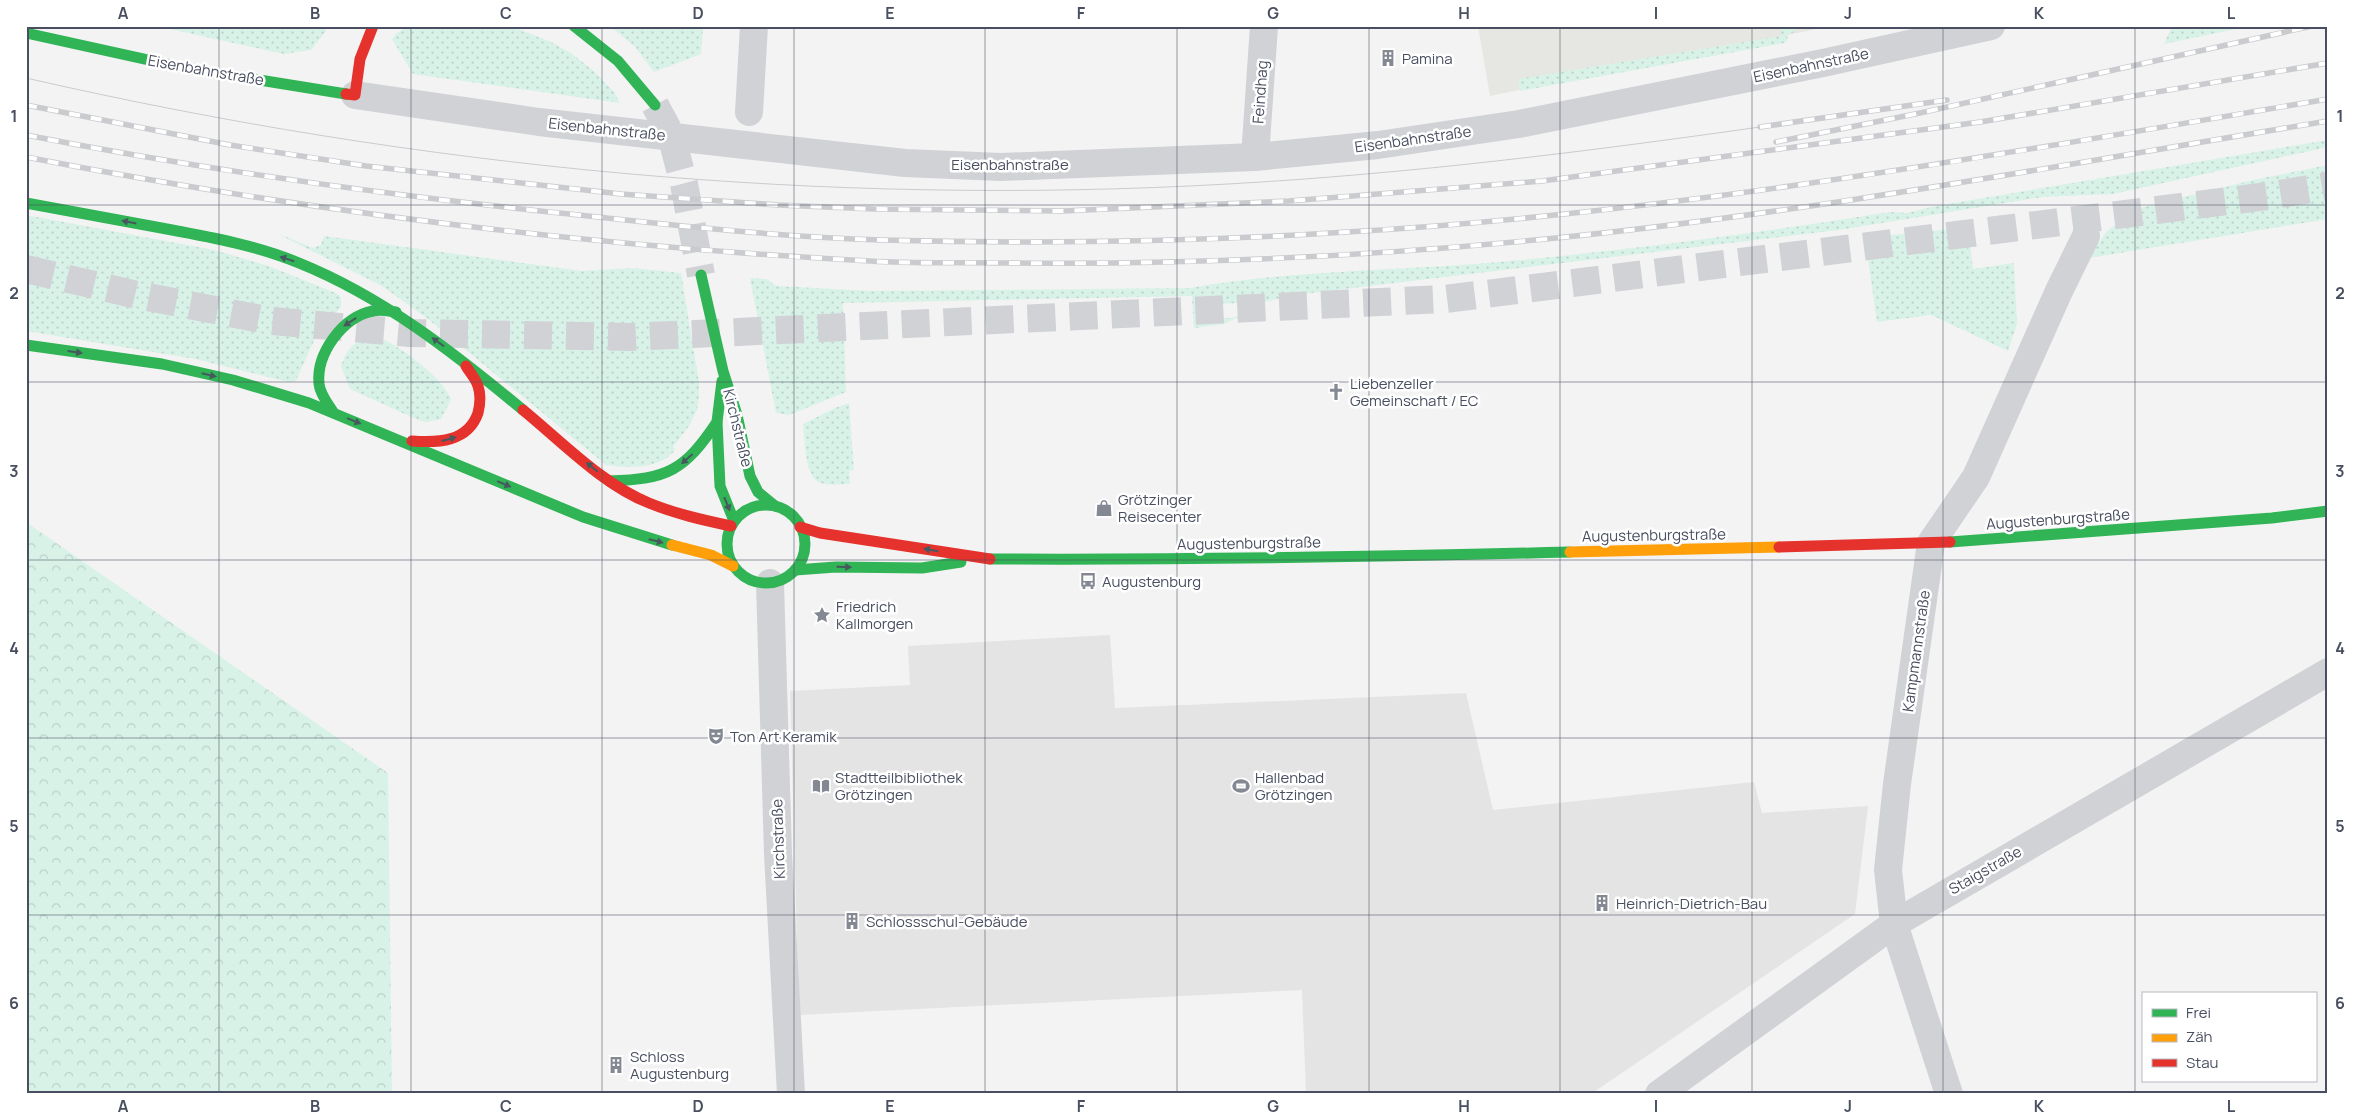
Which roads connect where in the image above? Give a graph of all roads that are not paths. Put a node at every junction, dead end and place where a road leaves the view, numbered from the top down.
1 (374, 26) edge
2 (574, 26) edge
3 (754, 26) edge
4 (1264, 26) edge
5 (1991, 26) edge
6 (26, 33) edge
7 (355, 95) junction
8 (655, 105) tunnel mouth
9 (749, 112) dead end
10 (1255, 157) junction
11 (26, 203) edge
12 (2086, 236) dead end
13 (701, 275) tunnel mouth
14 (396, 312) junction
15 (26, 345) edge
16 (462, 359) junction
17 (723, 371) junction
18 (333, 412) junction
19 (717, 422) junction
20 (401, 441) junction
21 (609, 481) junction
22 (774, 506) junction
23 (2328, 512) edge
24 (733, 524) junction
25 (800, 526) junction
26 (1931, 543) junction
27 (980, 559) junction
28 (733, 566) junction
29 (795, 570) junction
30 (770, 583) junction
31 (2328, 672) edge
32 (1894, 924) junction
33 (791, 1094) edge
34 (1659, 1094) edge
35 (1948, 1094) edge

1 - 7 main road
2 - 8 main road
3 - 9 street
4 - 10 street, Feindhag
5 - 10 street, Eisenbahnstraße
6 - 7 main road, Eisenbahnstraße
7 - 10 street, Eisenbahnstraße
14 -> 11 main road
12 - 26 street, Kampmannstraße
13 - 17 main road, Kirchstraße
16 -> 14 main road
14 -> 18 main road
15 -> 18 main road
20 -> 16 main road
21 -> 16 main road
17 - 19 main road, Kirchstraße
17 - 22 main road, Kirchstraße
18 -> 20 main road
19 -> 21 main road, Kirchstraße
19 -> 24 main road, Kirchstraße
20 -> 28 main road
21 - 24 main road
22 - 24 main road
22 - 25 main road, Augustenburgstraße
23 - 26 main road, Augustenburgstraße
24 - 28 main road
27 -> 25 main road, Augustenburgstraße
25 - 29 main road
26 - 27 main road, Augustenburgstraße
26 - 32 street, Kampmannstraße
29 -> 27 main road, Augustenburgstraße
28 - 30 main road
29 - 30 main road, Augustenburgstraße
30 - 33 street, Kirchstraße
31 - 32 street, Staigstraße
32 - 34 street, Staigstraße
32 - 35 street, Kampmannstraße

